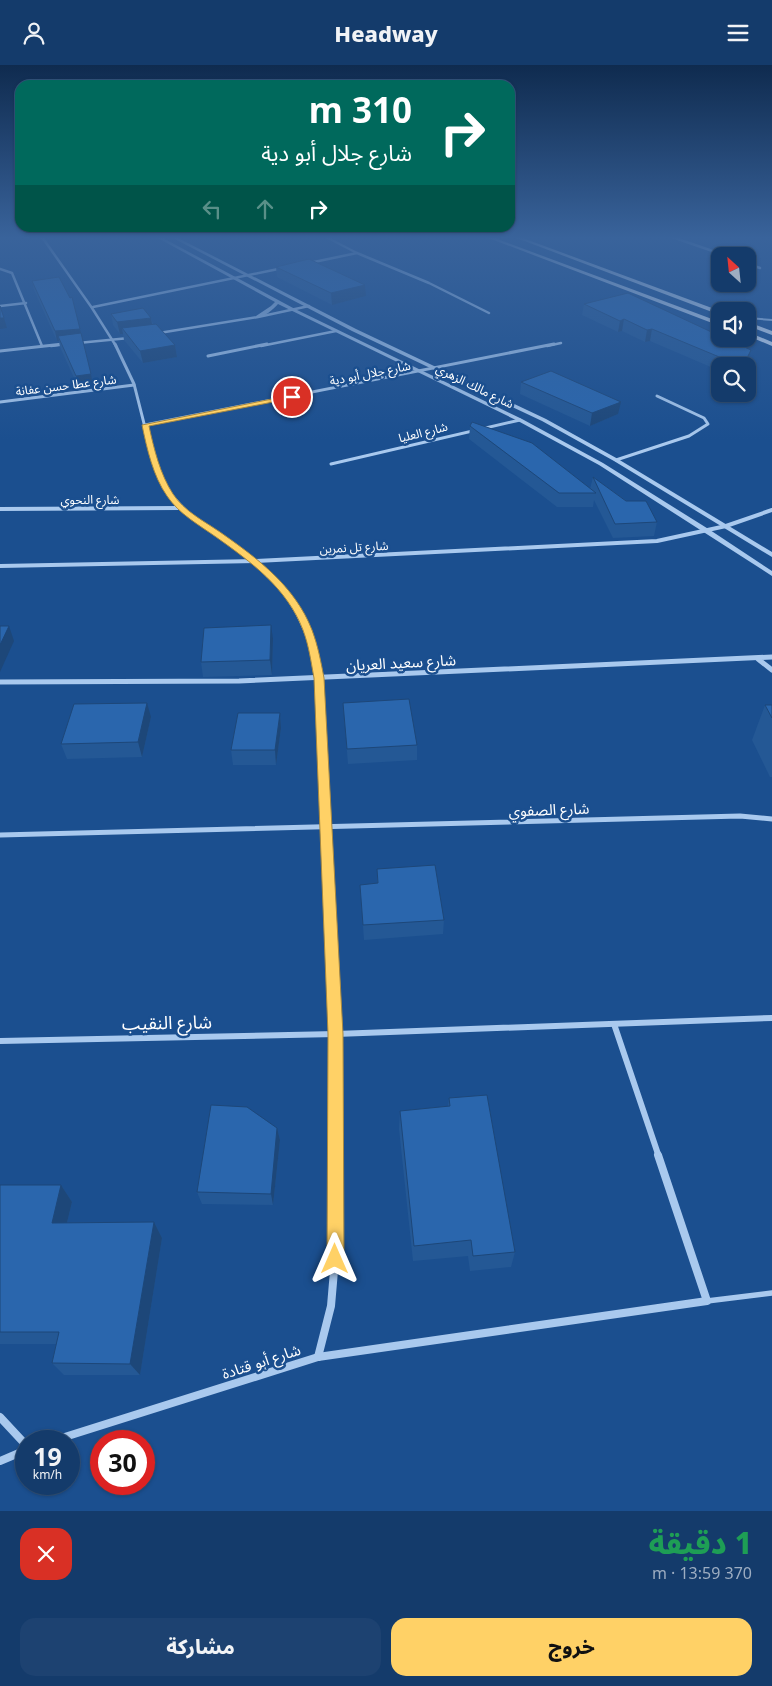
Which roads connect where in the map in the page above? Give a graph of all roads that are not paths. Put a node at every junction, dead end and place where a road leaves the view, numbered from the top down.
1 (13, 304) edge
2 (27, 304) edge
3 (91, 304) edge
4 (105, 304) edge
5 (274, 304) edge
6 (283, 304) edge
7 (304, 304) edge
8 (472, 304) edge
9 (668, 304) edge
10 (697, 304) edge
11 (0, 306) edge
12 (93, 307) junction
13 (309, 307) junction
14 (711, 310) edge
15 (293, 311) junction
16 (489, 313) dead end
17 (258, 317) junction
18 (756, 319) edge
19 (772, 320) edge
20 (711, 321) edge
21 (756, 327) edge
22 (336, 331) junction
23 (772, 333) edge
24 (155, 334) edge
25 (137, 336) edge
26 (756, 337) edge
27 (113, 340) junction
28 (561, 343) dead end
29 (772, 344) edge
30 (42, 346) junction
31 (0, 351) edge
32 (208, 356) dead end
33 (436, 368) junction
34 (420, 372) junction
35 (134, 385) junction
36 (657, 396) dead end
37 (0, 402) edge
38 (520, 420) junction
39 (145, 425) junction
40 (616, 460) junction
41 (331, 464) dead end
42 (180, 508) junction
43 (0, 509) edge
44 (772, 510) edge
45 (726, 526) junction
46 (708, 531) junction
47 (772, 555) edge
48 (256, 561) junction
49 (0, 566) edge
50 (772, 574) edge
51 (772, 657) edge
52 (757, 658) junction
53 (772, 671) edge
54 (319, 678) junction
55 (0, 683) edge
56 (772, 819) edge
57 (327, 827) junction
58 (0, 835) edge
59 (772, 1018) edge
60 (614, 1024) junction
61 (336, 1034) junction
62 (0, 1041) edge
63 (772, 1293) edge
64 (707, 1301) junction
65 (318, 1357) junction
66 (0, 1417) edge
67 (80, 1432) edge
68 (15, 1433) edge
69 (15, 1455) edge
70 (0, 1461) edge

1 - 11 street
2 - 30 street
3 - 12 street, شارع أبو قتادة
4 - 12 street
5 - 17 street
6 - 15 street, شارع مالك الزهري
7 - 13 street, شارع مالك الزهري
8 - 16 street
9 - 20 main road
10 - 14 main road
12 - 27 street, شارع أبو قتادة
13 - 15 street
13 - 33 street, شارع مالك الزهري
15 - 17 street
15 - 22 street, شارع مالك الزهري
17 - 24 street
18 - 19 street
21 - 23 main road
22 - 32 street
22 - 34 street, شارع مالك الزهري
25 - 27 street
26 - 29 main road
27 - 30 street
27 - 35 street, شارع أبو قتادة
28 - 33 street, شارع جلال أبو دية
30 - 31 street
33 - 34 street, شارع جلال أبو دية
33 - 40 street, شارع مالك الزهري
34 - 38 street, شارع مالك الزهري
34 - 39 street, شارع جلال أبو دية
35 - 37 street, شارع عطا حسن عفانة
35 - 39 street, شارع أبو قتادة
36 - 40 street
38 - 41 street, شارع العليا
38 - 46 street, شارع مالك الزهري
39 - 42 street, شارع أبو قتادة
40 - 45 street, شارع مالك الزهري
42 - 43 street, شارع النحوي
42 - 48 street, شارع أبو قتادة
44 - 45 street, شارع تل نمرين
45 - 46 street, شارع تل نمرين
45 - 47 street, شارع مالك الزهري
46 - 48 street, شارع تل نمرين
46 - 50 street, شارع مالك الزهري
48 - 49 street, شارع تل نمرين
48 - 54 street, شارع أبو قتادة
51 - 52 street, شارع سعيد العريان
52 - 53 street
52 - 54 street, شارع سعيد العريان
54 - 55 street, شارع سعيد العريان
54 - 57 street, شارع أبو قتادة
56 - 57 street, شارع الصفوي
57 - 58 street
57 - 61 street, شارع أبو قتادة
59 - 60 street
60 - 61 street
60 - 64 street
61 - 62 street, شارع النقيب
61 - 65 street, شارع أبو قتادة
63 - 64 lane
64 - 65 street
65 - 67 street, شارع أبو قتادة
66 - 68 street
69 - 70 street

